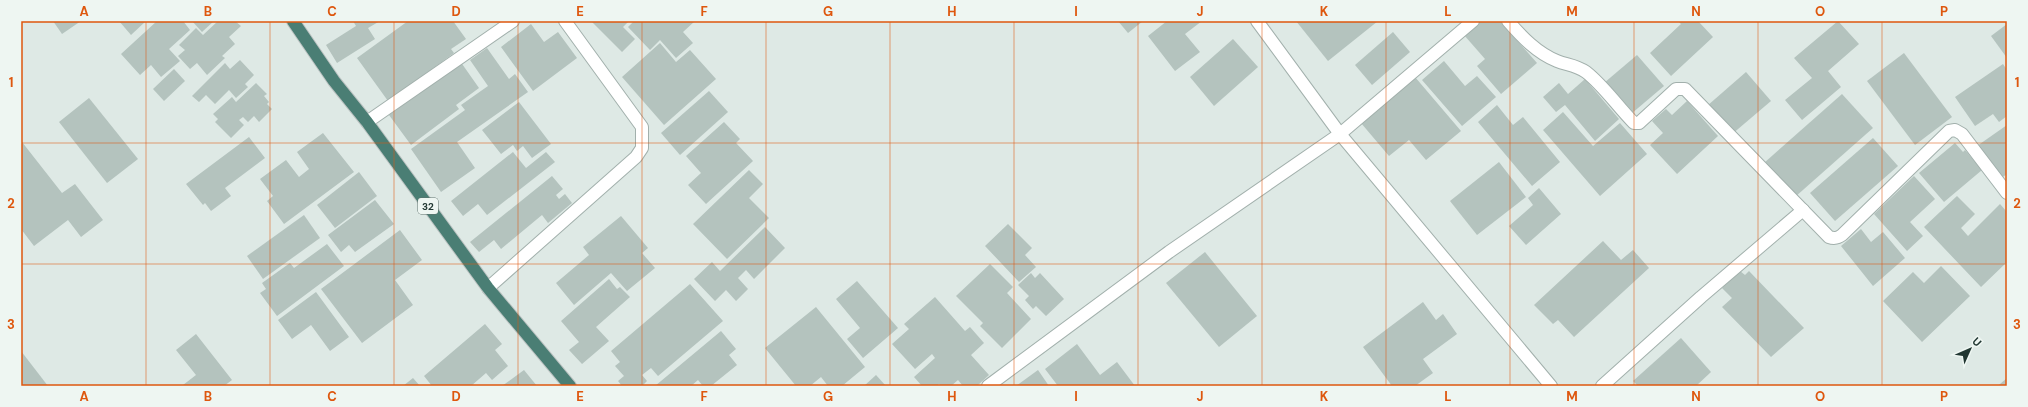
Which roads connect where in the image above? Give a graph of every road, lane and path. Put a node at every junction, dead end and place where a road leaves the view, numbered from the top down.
1 (293, 21) edge
2 (513, 21) edge
3 (565, 21) edge
4 (1257, 21) edge
5 (1473, 21) edge
6 (1508, 21) edge
7 (367, 122) junction
8 (1340, 134) junction
9 (2007, 193) edge
10 (1803, 210) junction
11 (488, 288) junction
12 (570, 386) edge
13 (988, 386) edge
14 (1551, 386) edge
15 (1602, 386) edge

1 - 7 highway, 32
2 - 7 street
3 - 11 street
4 - 8 street
5 - 8 street
6 - 10 street
7 - 11 highway, 32
8 - 13 street
8 - 14 street
9 - 10 street
10 - 15 street
11 - 12 highway, 32

